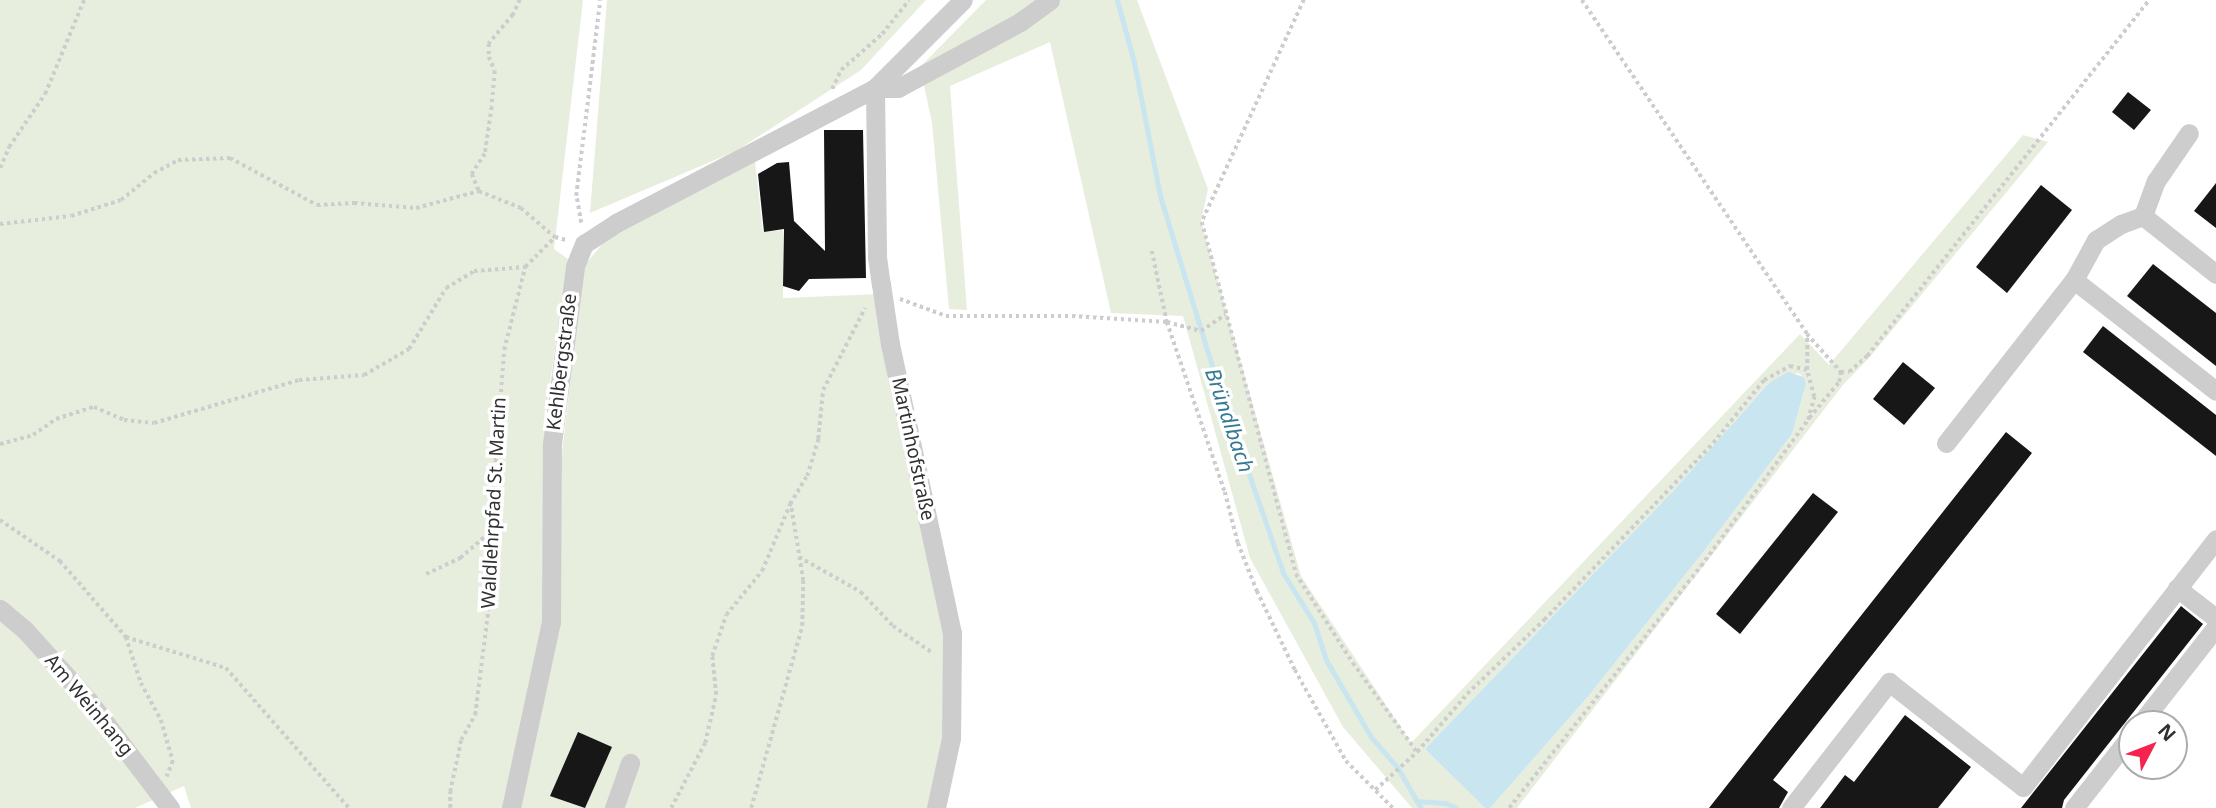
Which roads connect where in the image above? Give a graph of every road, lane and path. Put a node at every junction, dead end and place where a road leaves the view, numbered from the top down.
1 (84, 0) edge
2 (520, 0) edge
3 (600, 0) edge
4 (909, 0) edge
5 (963, 0) edge
6 (1050, 0) edge
7 (1304, 0) edge
8 (1582, 0) edge
9 (2149, 0) edge
10 (875, 88) junction
11 (820, 117) junction
12 (2189, 133) dead end
13 (0, 168) edge
14 (479, 191) junction
15 (2143, 216) junction
16 (0, 224) edge
17 (555, 237) junction
18 (584, 244) junction
19 (1152, 251) dead end
20 (525, 267) junction
21 (2216, 274) edge
22 (2074, 280) junction
23 (883, 294) junction
24 (1224, 315) junction
25 (1167, 322) junction
26 (1807, 334) junction
27 (1807, 370) junction
28 (1841, 372) junction
29 (2216, 391) edge
30 (1808, 420) junction
31 (1946, 443) dead end
32 (0, 444) edge
33 (790, 504) junction
34 (0, 520) edge
35 (490, 532) junction
36 (2216, 538) edge
37 (799, 557) junction
38 (426, 574) dead end
39 (2177, 588) junction
40 (0, 608) edge
41 (2216, 618) edge
42 (2216, 627) edge
43 (126, 637) junction
44 (954, 668) junction
45 (2151, 710) edge
46 (1418, 752) junction
47 (2118, 752) edge
48 (630, 763) dead end
49 (157, 787) junction
50 (1375, 790) junction
51 (170, 808) edge
52 (349, 808) edge
53 (450, 808) edge
54 (511, 808) edge
55 (614, 808) edge
56 (671, 808) edge
57 (751, 808) edge
58 (936, 808) edge
59 (1393, 808) edge
60 (1509, 808) edge
61 (1791, 808) edge
62 (2074, 808) edge

1 - 13 path
2 - 14 path
3 - 18 path
4 - 11 path
5 - 10 street
6 - 10 street
7 - 24 path
8 - 26 path
9 - 28 path
10 - 11 street
10 - 23 street, Martinhofstraße
11 - 18 street
12 - 15 street
14 - 16 path
14 - 17 path
15 - 21 street
15 - 22 street
17 - 18 path
17 - 20 path
18 - 54 street, Kehlbergstraße
19 - 25 path
20 - 32 path
20 - 35 path, Waldlehrpfad St. Martin
22 - 29 street
22 - 31 street
23 - 25 path
23 - 33 path
23 - 44 street, Martinhofstraße
24 - 25 path
24 - 46 path
25 - 50 path
26 - 27 path
26 - 28 path
27 - 30 path
27 - 46 path
28 - 30 path
30 - 60 path
33 - 37 path
33 - 56 path
34 - 43 path
35 - 38 path
35 - 53 path, Waldlehrpfad St. Martin
36 - 39 street
37 - 44 path
37 - 57 path
39 - 41 street
39 - 61 street
40 - 49 street, Am Weinhang
42 - 45 street
43 - 49 path
43 - 52 path
44 - 58 street, Martinhofstraße
46 - 50 path
47 - 62 street
48 - 55 street
49 - 51 street, Am Weinhang
50 - 59 path

